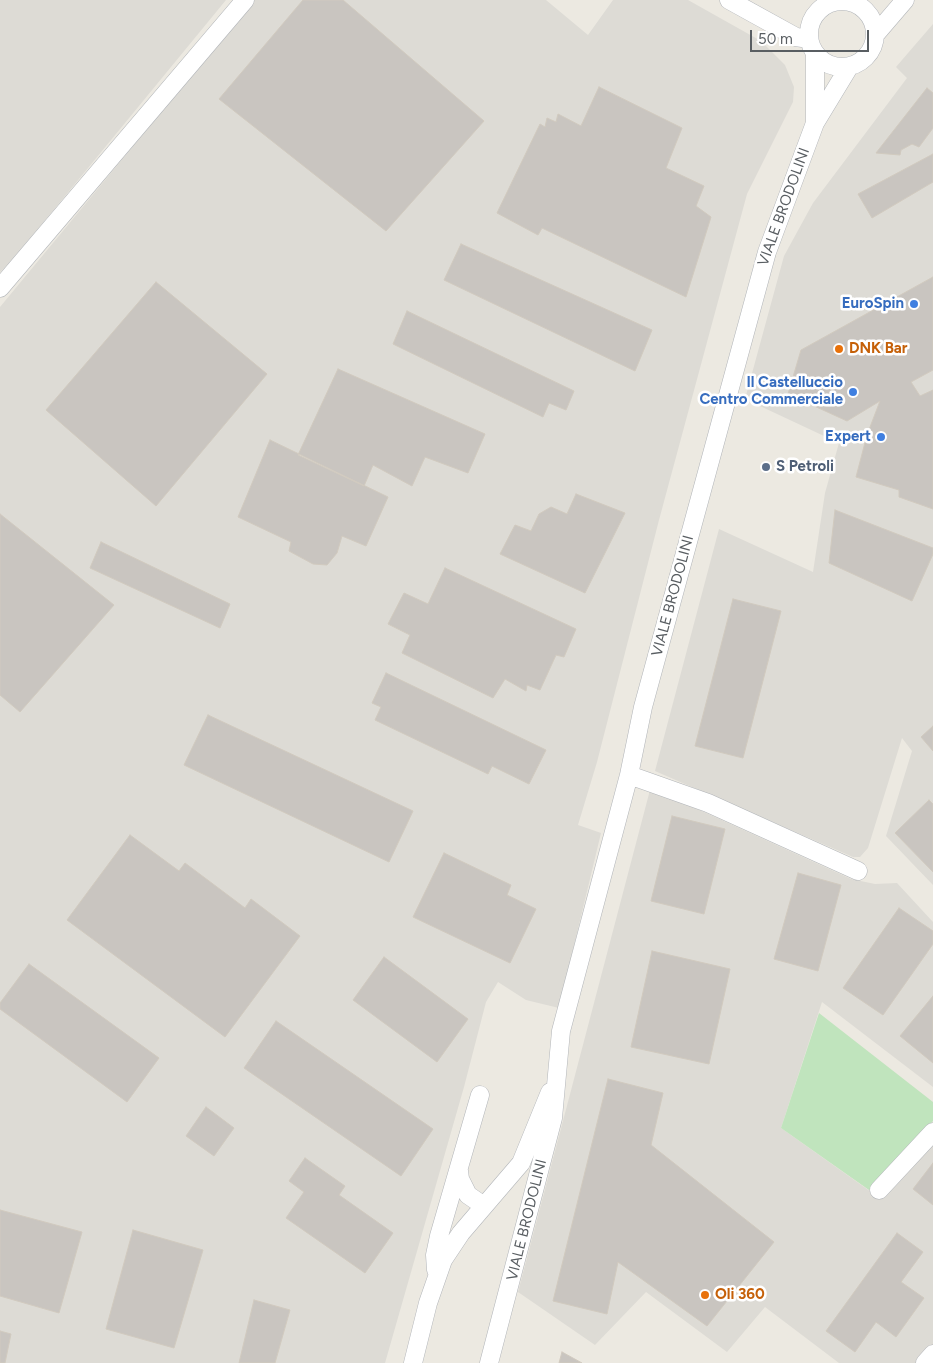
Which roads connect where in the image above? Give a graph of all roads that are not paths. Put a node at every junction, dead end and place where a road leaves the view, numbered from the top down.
1 (245, 0) edge
2 (729, 0) edge
3 (906, 0) edge
4 (830, 2) edge
5 (875, 35) junction
6 (812, 47) junction
7 (849, 67) junction
8 (815, 123) junction
9 (0, 288) edge
10 (629, 775) junction
11 (858, 871) dead end
12 (557, 1075) junction
13 (480, 1095) dead end
14 (933, 1132) edge
15 (459, 1171) junction
16 (879, 1190) dead end
17 (484, 1206) junction
18 (437, 1275) junction
19 (933, 1354) edge
20 (413, 1363) edge
21 (489, 1363) edge
22 (925, 1363) edge

1 - 9 street
2 - 6 street
3 - 5 street
4 - 5 street
4 - 6 street
5 - 7 street
6 - 7 street
6 - 8 street, VIALE BRODOLINI
7 - 8 street, VIALE BRODOLINI
8 - 10 street, VIALE BRODOLINI
10 - 11 street
10 - 12 street, VIALE BRODOLINI
12 - 17 street, VIALE BRODOLINI
12 - 21 street, VIALE BRODOLINI
13 - 15 street
14 - 16 street
15 - 17 street
15 - 18 street
17 - 18 street, VIALE BRODOLINI
18 - 20 street, VIALE BRODOLINI
19 - 22 street

